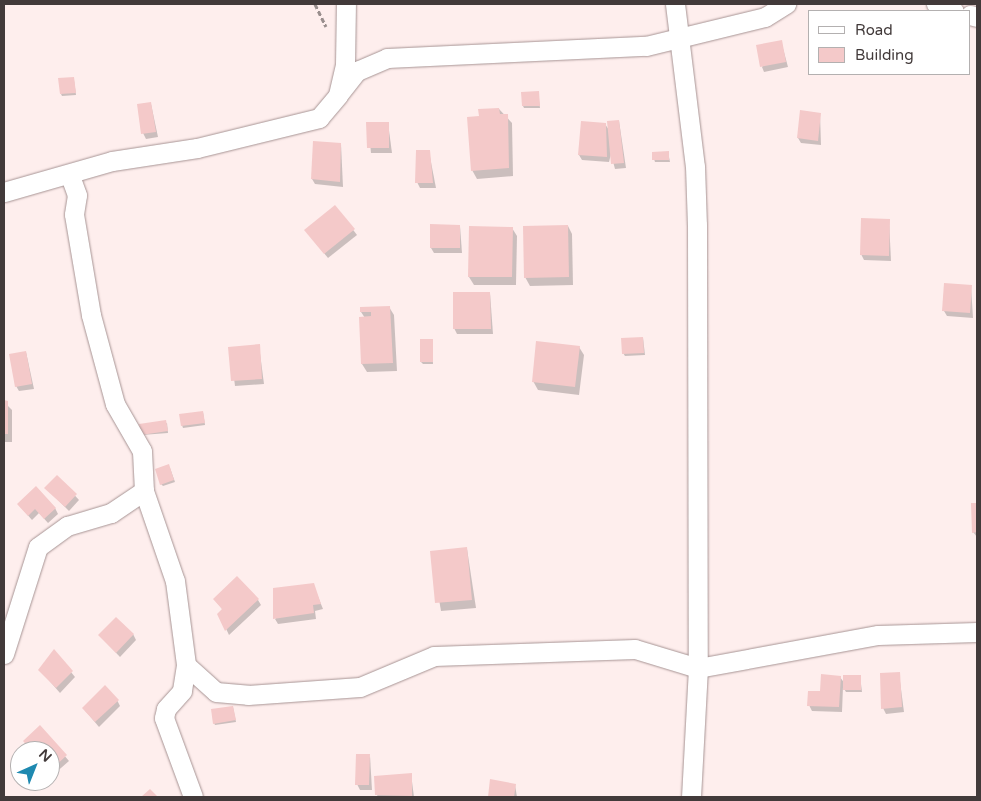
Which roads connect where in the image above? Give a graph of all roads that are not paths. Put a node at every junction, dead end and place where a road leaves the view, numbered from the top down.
1 (346, 4) edge
2 (674, 4) edge
3 (786, 4) edge
4 (936, 4) edge
5 (951, 10) edge
6 (677, 38) junction
7 (338, 95) junction
8 (70, 176) junction
9 (4, 192) edge
10 (144, 491) junction
11 (977, 632) edge
12 (4, 654) edge
13 (186, 665) junction
14 (698, 668) junction
15 (193, 797) edge
16 (691, 797) edge

1 - 7 street
2 - 6 street
3 - 6 street
4 - 5 street
6 - 7 street
6 - 14 street
7 - 8 street
8 - 9 street
8 - 10 street
10 - 12 street
10 - 13 street
11 - 14 street
13 - 14 street
13 - 15 street
14 - 16 street

